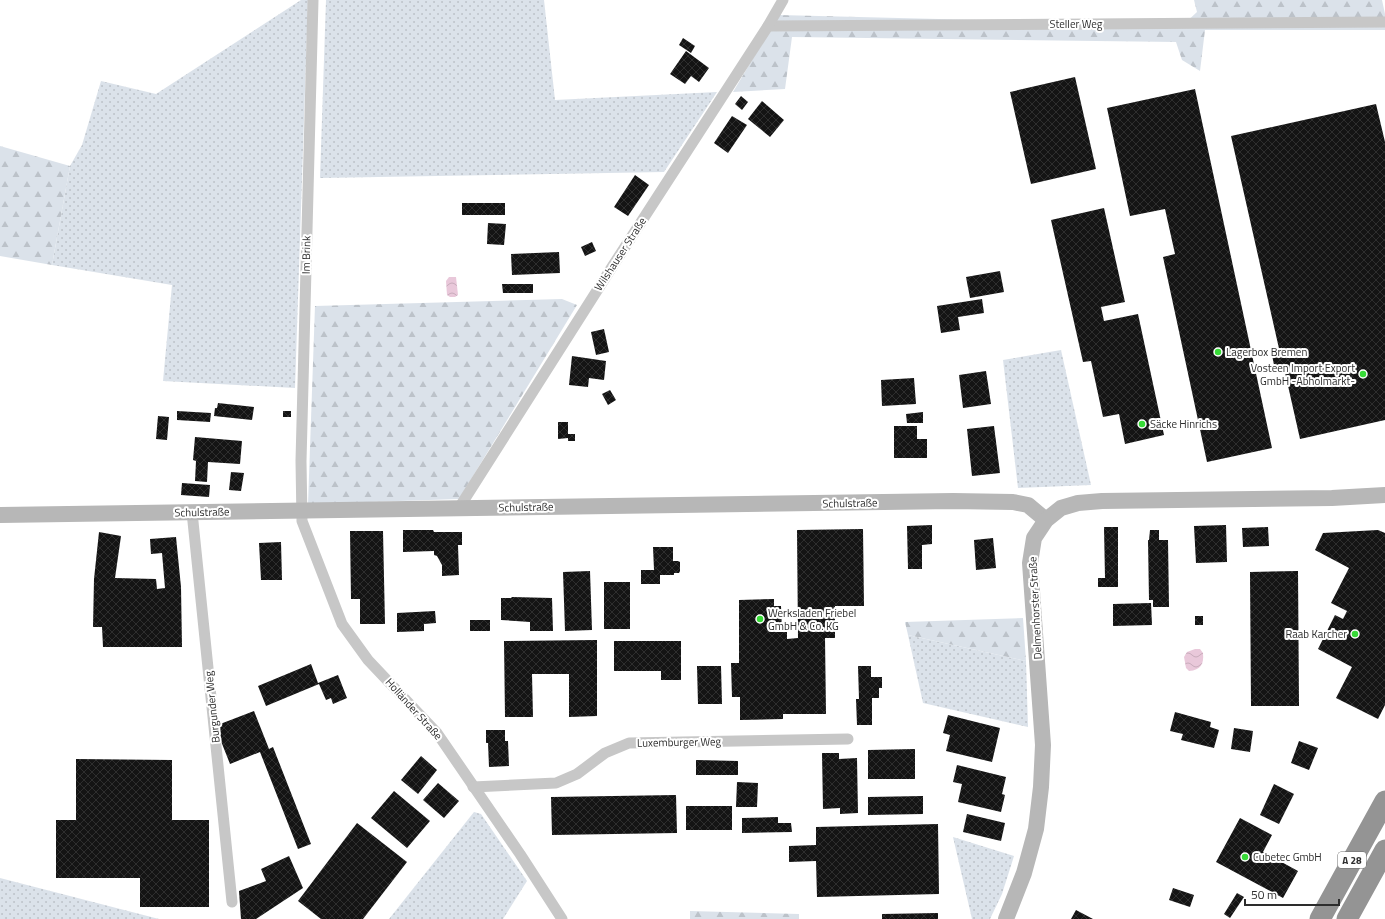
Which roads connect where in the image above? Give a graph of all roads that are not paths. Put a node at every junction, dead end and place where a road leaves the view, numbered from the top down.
1 (312, 0) edge
2 (782, 0) edge
3 (1385, 22) edge
4 (768, 26) junction
5 (1385, 494) edge
6 (459, 508) junction
7 (302, 510) junction
8 (192, 512) junction
9 (0, 515) edge
10 (1046, 520) junction
11 (848, 739) dead end
12 (473, 786) junction
13 (1385, 801) edge
14 (1385, 850) edge
15 (232, 902) dead end
16 (562, 919) edge
17 (1006, 919) edge
18 (1320, 919) edge
19 (1347, 919) edge

1 - 7 street, Im Brink
2 - 4 street, Wilshauser Straße
3 - 4 street, Steller Weg
4 - 6 street, Wilshauser Straße
5 - 10 street, Delmenhorster Straße
6 - 7 street, Schulstraße
6 - 10 street, Schulstraße
7 - 8 street, Schulstraße
7 - 12 street, Holländer Straße
8 - 9 street, Schulstraße
8 - 15 street, Burgunder Weg
10 - 17 street, Delmenhorster Straße
11 - 12 street, Luxemburger Weg
12 - 16 street, Holländer Straße
13 - 18 highway, A 28
14 - 19 highway, A 28

